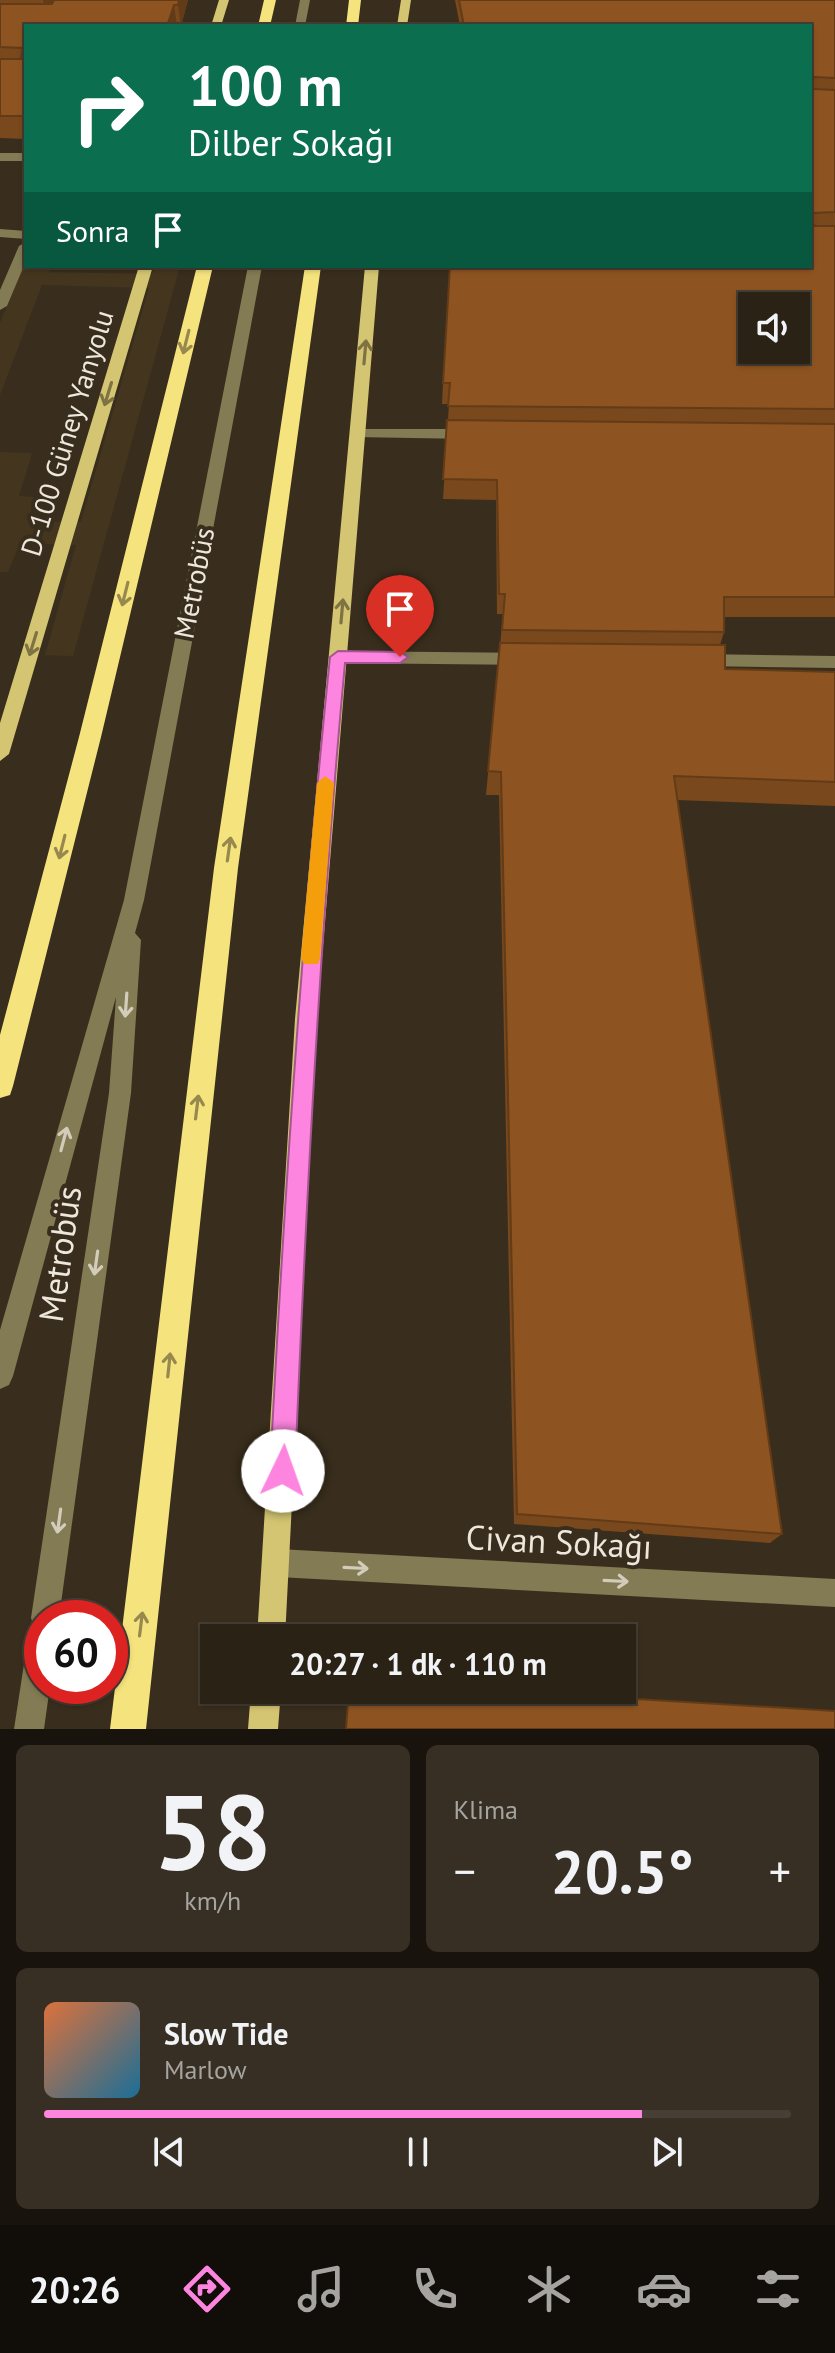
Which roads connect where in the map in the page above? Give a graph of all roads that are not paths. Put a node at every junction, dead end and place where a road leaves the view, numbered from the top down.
1 (224, 0) edge
2 (270, 0) edge
3 (305, 0) edge
4 (355, 0) edge
5 (406, 0) edge
6 (217, 24) edge
7 (264, 24) edge
8 (300, 24) edge
9 (352, 24) edge
10 (402, 24) edge
11 (0, 157) edge
12 (24, 157) edge
13 (0, 233) edge
14 (24, 235) edge
15 (24, 251) edge
16 (145, 268) edge
17 (205, 268) edge
18 (255, 268) edge
19 (313, 268) edge
20 (372, 268) edge
21 (0, 306) edge
22 (359, 434) junction
23 (486, 435) edge
24 (338, 657) junction
25 (540, 659) edge
26 (680, 660) edge
27 (835, 662) edge
28 (2, 742) edge
29 (134, 900) junction
30 (0, 1086) edge
31 (0, 1376) edge
32 (278, 1563) junction
33 (835, 1593) edge
34 (48, 1600) edge
35 (272, 1624) edge
36 (33, 1704) edge
37 (265, 1704) edge
38 (29, 1729) edge
39 (128, 1729) edge
40 (263, 1729) edge

1 - 6 main road
2 - 7 highway
3 - 8 street
4 - 9 highway
5 - 10 main road
11 - 12 street
13 - 14 street
15 - 21 street
16 -> 28 main road, D-100 Güney Yanyolu
17 -> 30 highway
18 - 29 street, Metrobüs
39 -> 19 highway
22 -> 20 main road
22 - 23 street
24 -> 22 main road
24 - 25 street
24 - 32 main road
26 - 27 street
31 -> 29 street, Metrobüs
29 -> 34 street, Metrobüs
32 -> 33 street, Civan Sokağı
32 - 35 main road
36 - 38 street
37 - 40 main road

